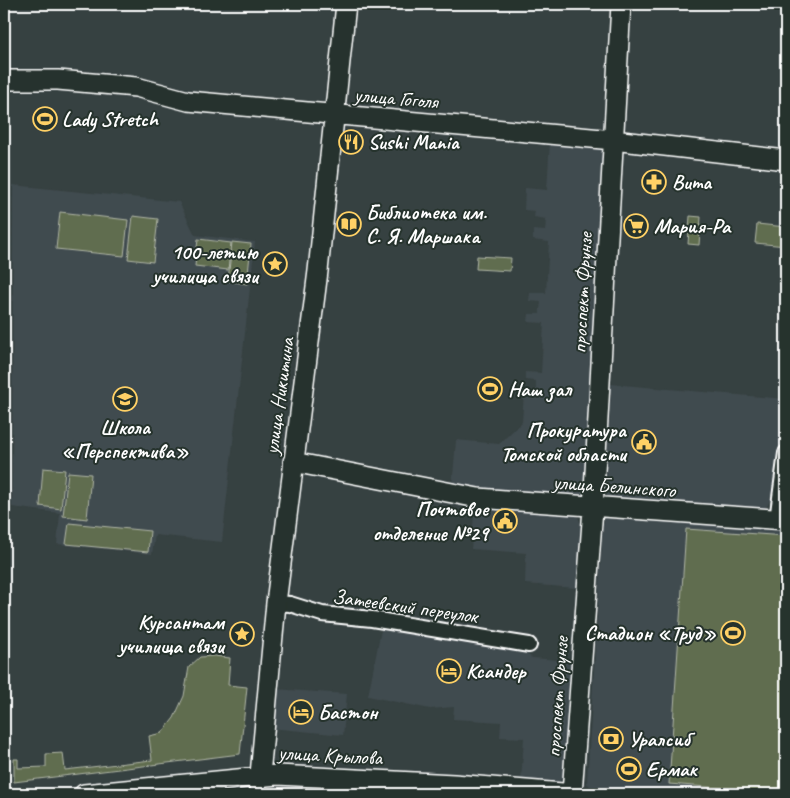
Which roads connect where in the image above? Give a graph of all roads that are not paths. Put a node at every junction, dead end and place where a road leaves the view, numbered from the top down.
1 (346, 4) edge
2 (622, 4) edge
3 (4, 80) edge
4 (333, 115) junction
5 (613, 140) junction
6 (786, 160) edge
7 (786, 453) edge
8 (293, 462) junction
9 (593, 508) junction
10 (782, 520) edge
11 (276, 603) junction
12 (529, 645) dead end
13 (260, 775) junction
14 (84, 794) edge
15 (257, 794) edge
16 (573, 794) edge

1 - 4 street, улица Никитина
2 - 5 street, проспект Фрунзе
3 - 4 street, улица Гоголя
4 - 5 street, улица Гоголя
4 - 8 street, улица Никитина
5 - 6 street, улица Гоголя
5 - 9 street, проспект Фрунзе
7 - 10 street
8 - 9 street, улица Белинского
8 - 11 street, улица Никитина
9 - 10 street, улица Белинского
9 - 16 street, проспект Фрунзе
11 - 12 street, Затеевский переулок
11 - 13 street, улица Никитина
13 - 14 street, улица Крылова
13 - 15 street, улица Никитина
13 - 16 street, улица Крылова

